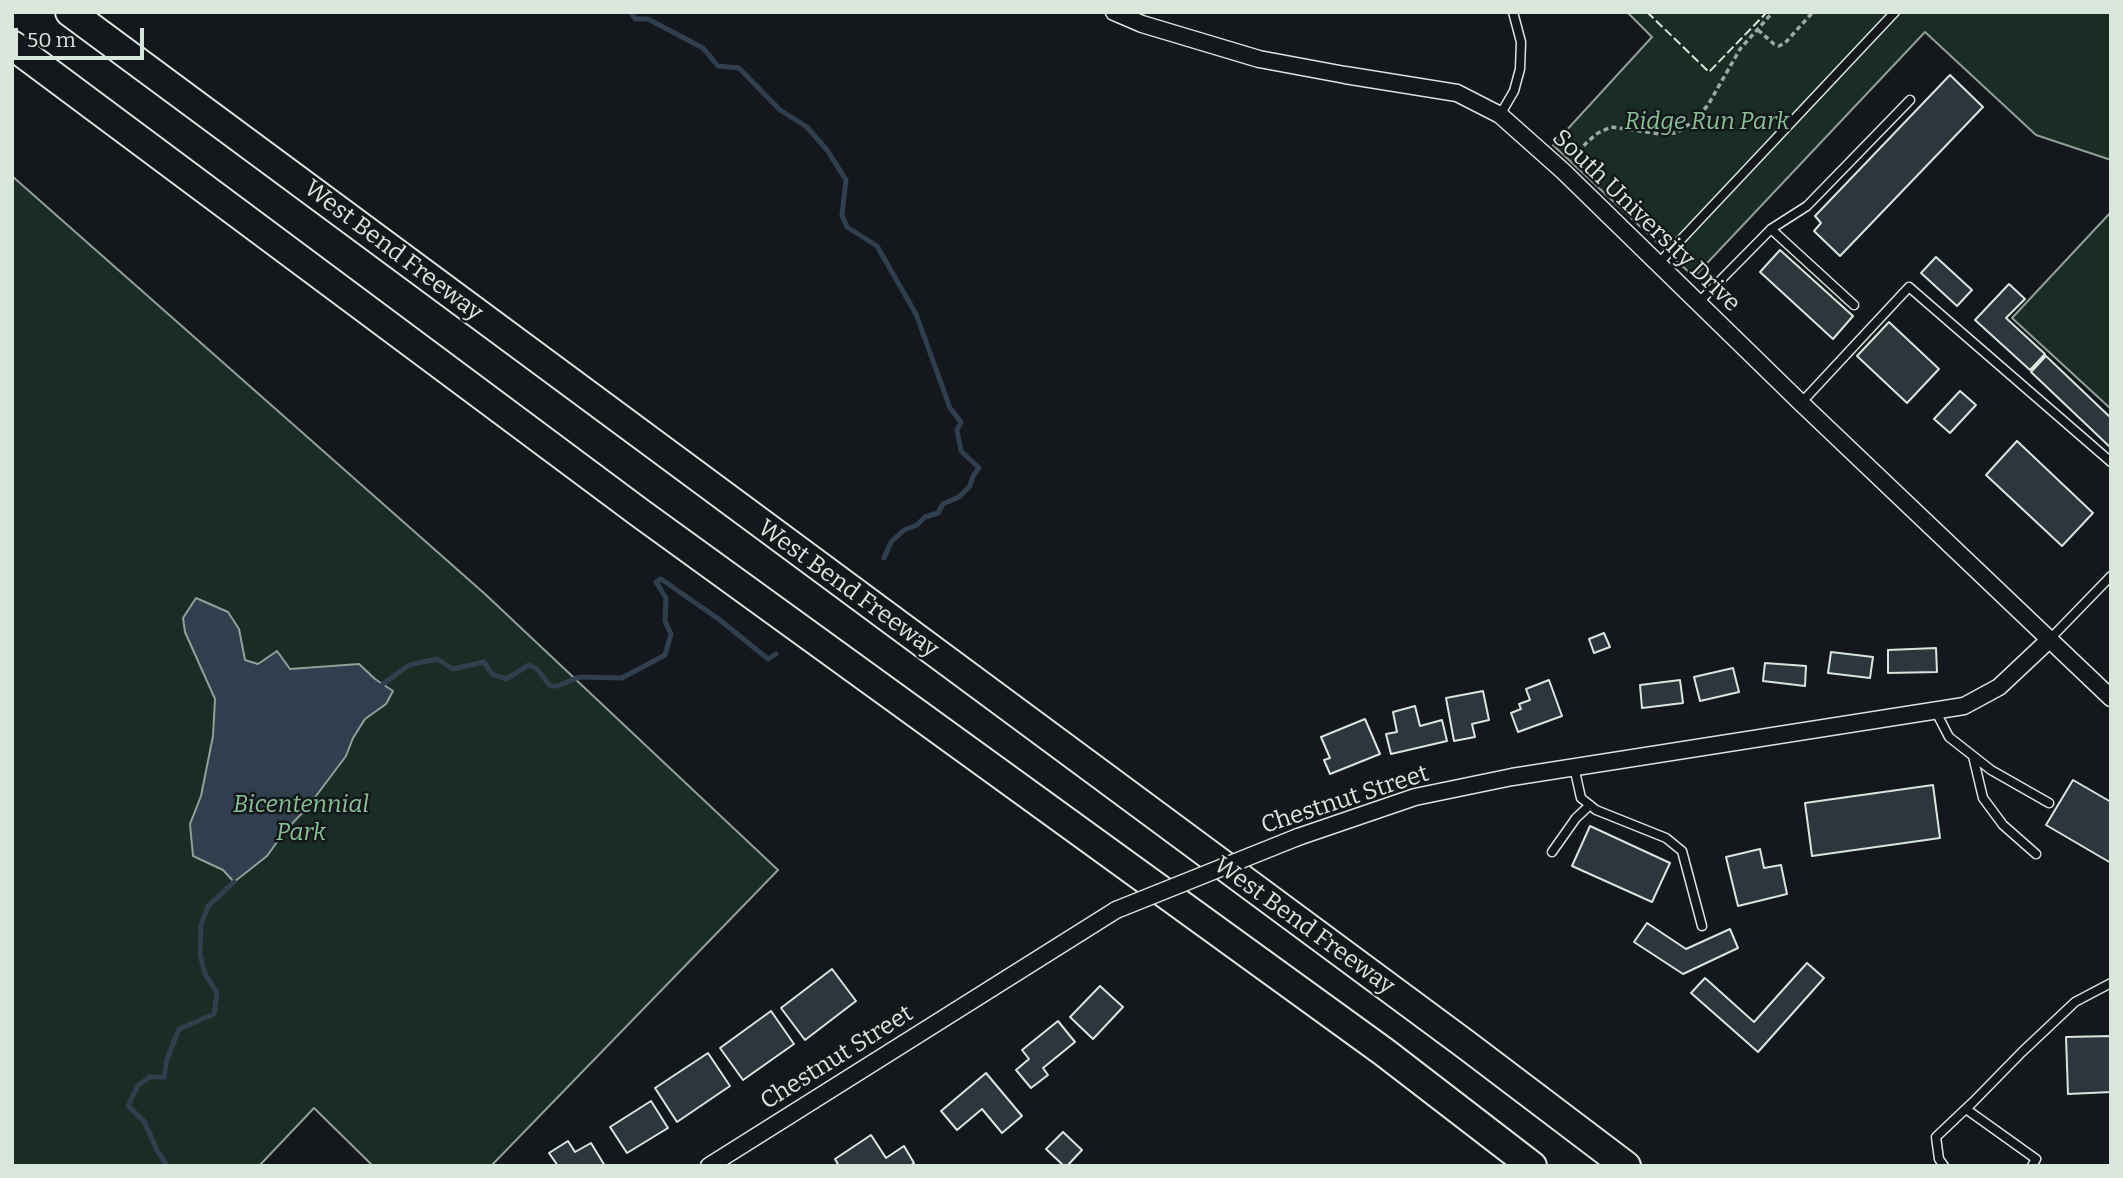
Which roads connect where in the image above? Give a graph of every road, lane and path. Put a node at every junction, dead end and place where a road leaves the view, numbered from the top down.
1 (70, 12) edge
2 (1114, 12) edge
3 (1513, 12) edge
4 (1773, 12) edge
5 (1813, 12) edge
6 (1895, 12) edge
7 (1758, 30) junction
8 (12, 45) edge
9 (1910, 100) dead end
10 (1500, 115) junction
11 (1563, 171) junction
12 (1771, 229) junction
13 (1657, 264) junction
14 (1698, 303) junction
15 (1854, 305) dead end
16 (1801, 403) junction
17 (2111, 462) edge
18 (2111, 576) edge
19 (2049, 640) junction
20 (2111, 698) edge
21 (1935, 710) junction
22 (1973, 756) junction
23 (1574, 767) junction
24 (2049, 803) dead end
25 (1590, 805) junction
26 (1552, 852) dead end
27 (2036, 854) dead end
28 (1702, 926) dead end
29 (2111, 983) edge
30 (1966, 1109) junction
31 (709, 1166) edge
32 (1532, 1166) edge
33 (1626, 1166) edge
34 (1944, 1166) edge
35 (2032, 1166) edge

1 - 33 highway, West Bend Freeway
2 - 10 street, South University Drive
3 - 10 lane
4 - 7 path
5 - 7 path
6 - 13 lane
7 - 11 path
8 - 32 highway
9 - 12 lane
10 - 11 street, South University Drive
11 - 13 street, South University Drive
12 - 14 lane
12 - 15 lane
13 - 14 street, South University Drive
14 - 16 street, South University Drive
16 - 17 lane
16 - 19 street, South University Drive
18 - 19 lane
19 - 20 street, South University Drive
19 - 21 street, Chestnut Street
21 - 22 lane
21 - 23 street, Chestnut Street
22 - 24 lane
22 - 27 lane
23 - 25 lane
23 - 31 street, Chestnut Street, bridge
25 - 26 lane
25 - 28 lane
29 - 30 lane
30 - 34 lane
30 - 35 lane

